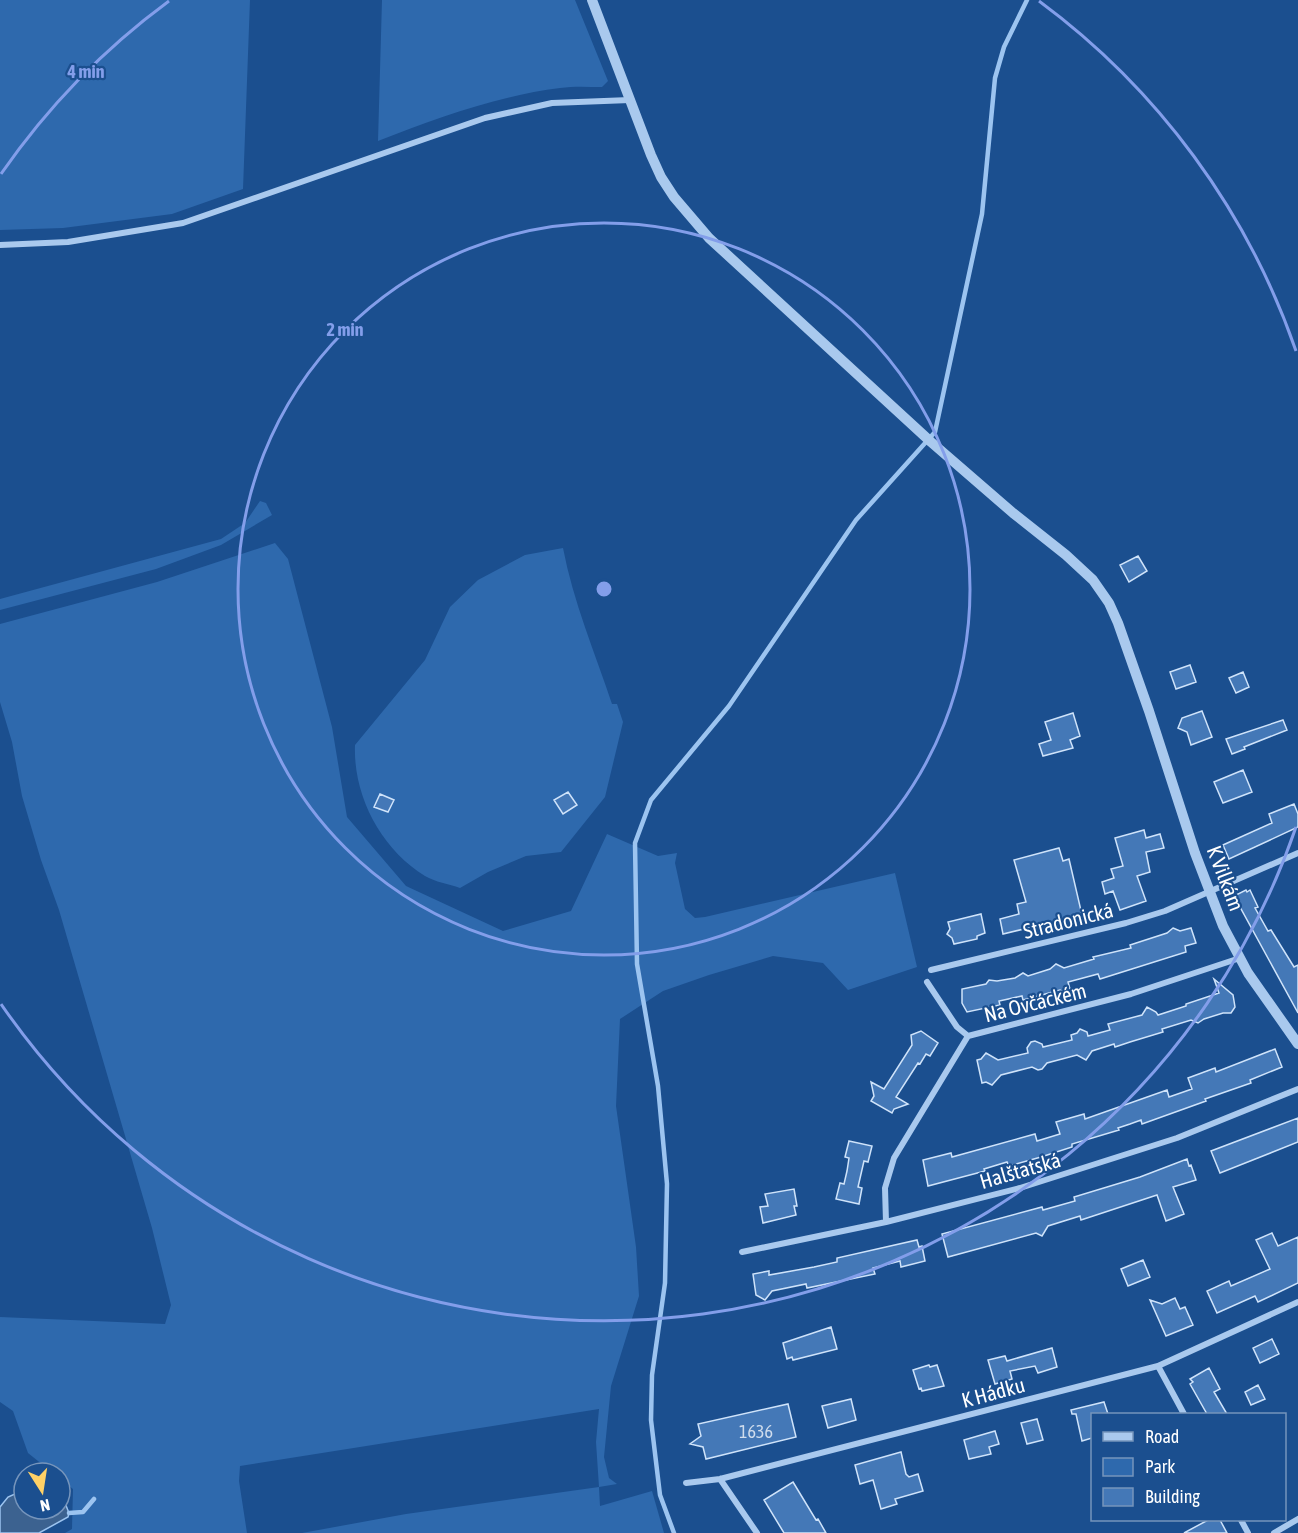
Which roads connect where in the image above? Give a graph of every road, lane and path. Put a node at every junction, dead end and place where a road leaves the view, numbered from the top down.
1 (592, 0) edge
2 (630, 100) junction
3 (0, 245) edge
4 (1298, 853) edge
5 (1210, 893) junction
6 (1240, 958) junction
7 (931, 970) dead end
8 (927, 982) dead end
9 (968, 1036) junction
10 (1298, 1044) edge
11 (1298, 1089) edge
12 (886, 1222) junction
13 (742, 1252) dead end
14 (1298, 1302) edge
15 (1158, 1366) junction
16 (1183, 1413) edge
17 (720, 1479) junction
18 (686, 1483) dead end
19 (1298, 1519) edge
20 (757, 1533) edge
21 (1274, 1533) edge

1 - 2 street, K Vilkám
2 - 3 street
2 - 5 street, K Vilkám
4 - 5 street, Stradonická
5 - 6 street, K Vilkám
5 - 7 street, Stradonická
6 - 9 street, Na Ovčáckém
6 - 10 street, K Vilkám
8 - 9 street
9 - 12 street, Na Ovčáckém
11 - 12 street, Halštatská
12 - 13 street, Halštatská
14 - 15 street, K Hádku
15 - 16 street
15 - 17 street, K Hádku
17 - 18 street, K Hádku
17 - 20 street
19 - 21 street

